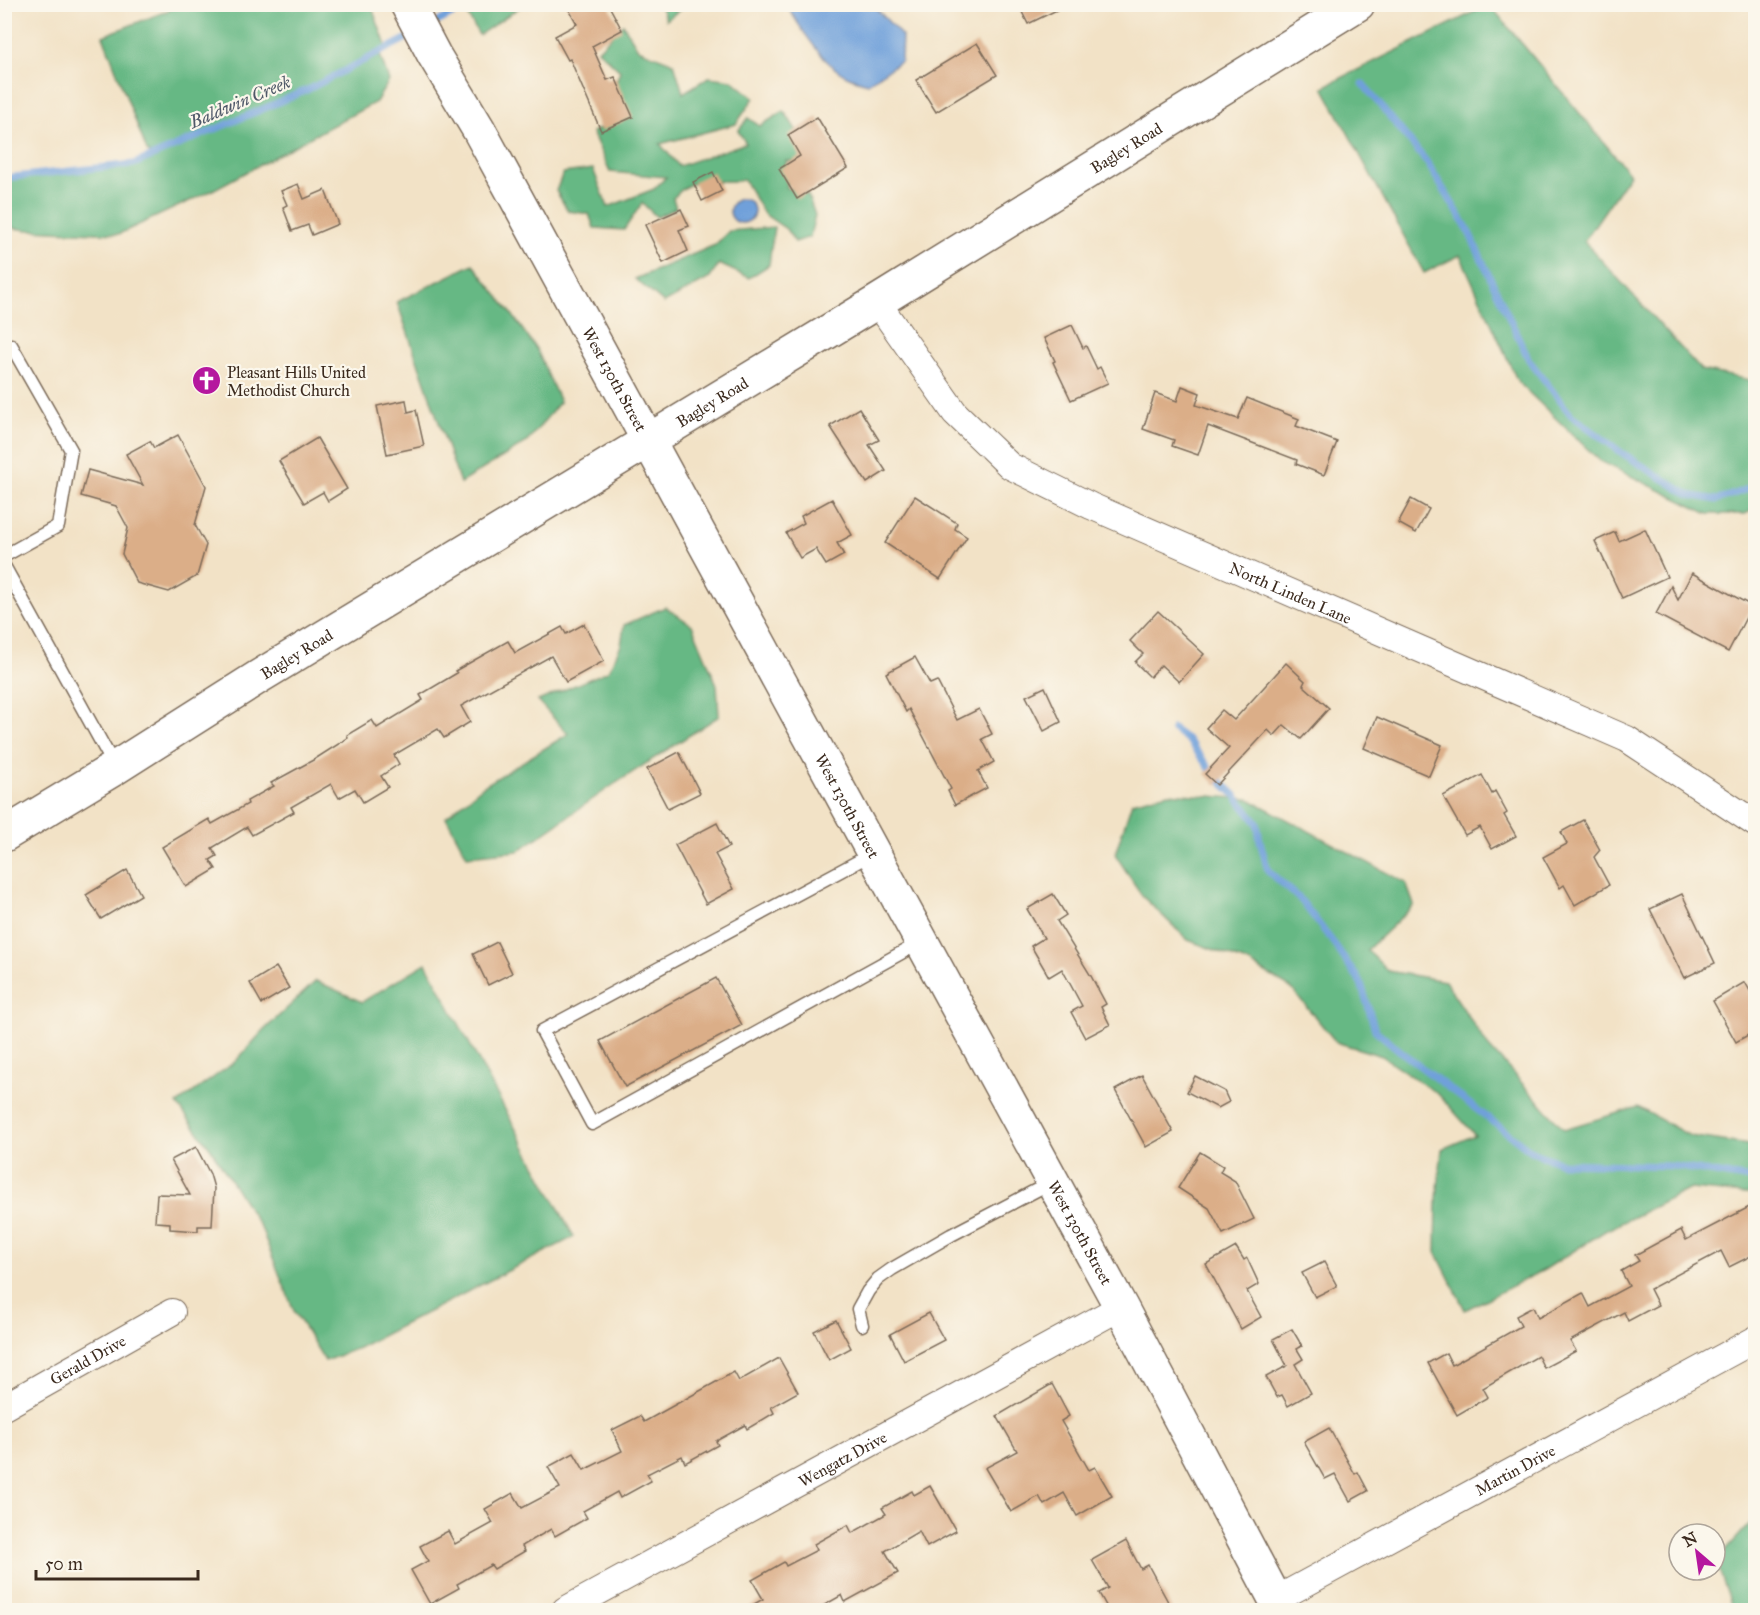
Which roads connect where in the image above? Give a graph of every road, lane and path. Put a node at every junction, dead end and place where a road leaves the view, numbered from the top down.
1 (407, 4) edge
2 (1358, 4) edge
3 (877, 302) junction
4 (4, 349) edge
5 (648, 440) junction
6 (4, 556) edge
7 (4, 566) edge
8 (115, 768) junction
9 (1755, 824) edge
10 (4, 836) edge
11 (874, 854) junction
12 (922, 942) junction
13 (1053, 1182) junction
14 (1121, 1307) junction
15 (172, 1312) dead end
16 (862, 1325) dead end
17 (1755, 1340) edge
18 (4, 1407) edge
19 (1278, 1606) edge
20 (565, 1611) edge

1 - 5 main road, West 130th Street
2 - 3 main road, Bagley Road
3 - 5 main road, Bagley Road
3 - 9 street, North Linden Lane
4 - 6 lane
5 - 8 main road, Bagley Road
5 - 11 main road, West 130th Street
7 - 8 lane
8 - 10 main road, Bagley Road
11 - 12 main road, West 130th Street
11 - 12 lane
12 - 13 main road, West 130th Street
13 - 14 main road, West 130th Street
13 - 16 lane
14 - 19 main road, West 130th Street
14 - 20 street, Wengatz Drive
15 - 18 street, Gerald Drive
17 - 19 street, Martin Drive

